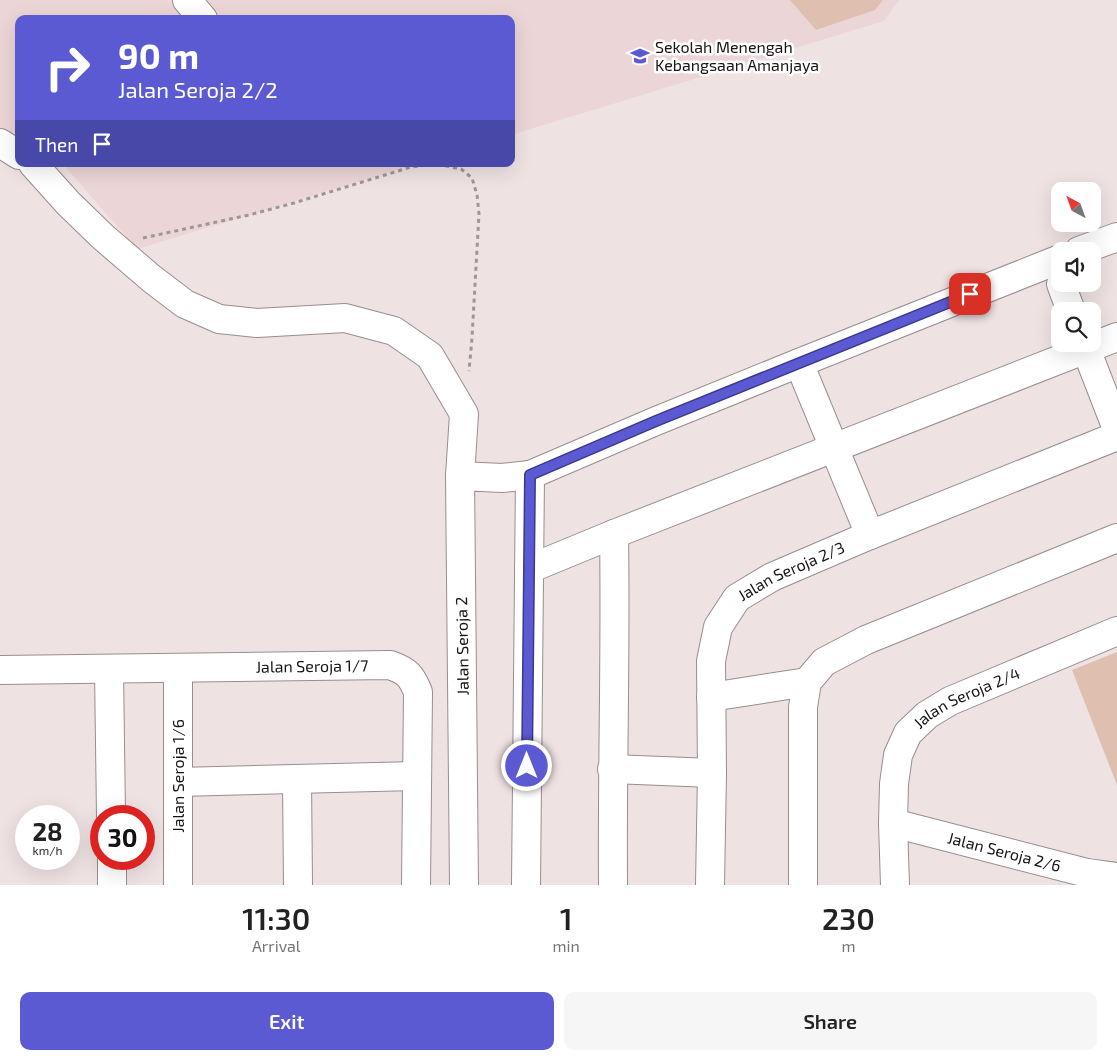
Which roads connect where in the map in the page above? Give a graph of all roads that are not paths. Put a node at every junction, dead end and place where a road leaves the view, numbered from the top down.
1 (188, 0) edge
2 (200, 15) edge
3 (0, 143) edge
4 (15, 152) edge
5 (35, 167) edge
6 (1117, 237) edge
7 (1101, 243) edge
8 (1051, 273) edge
9 (1117, 338) edge
10 (1101, 342) edge
11 (1073, 352) edge
12 (1087, 352) edge
13 (799, 363) junction
14 (1117, 429) edge
15 (1117, 436) edge
16 (834, 448) junction
17 (530, 475) junction
18 (460, 476) junction
19 (614, 534) junction
20 (870, 535) junction
21 (1117, 538) edge
22 (529, 569) junction
23 (1117, 631) edge
24 (178, 668) junction
25 (0, 670) edge
26 (109, 670) junction
27 (807, 682) junction
28 (711, 697) junction
29 (612, 769) junction
30 (712, 773) junction
31 (416, 776) junction
32 (297, 779) junction
33 (178, 782) junction
34 (111, 805) edge
35 (893, 823) junction
36 (112, 870) edge
37 (1117, 877) edge
38 (112, 885) edge
39 (178, 885) edge
40 (298, 885) edge
41 (416, 885) edge
42 (464, 885) edge
43 (526, 885) edge
44 (613, 885) edge
45 (710, 885) edge
46 (803, 885) edge
47 (895, 885) edge

1 - 2 street
3 - 4 street
5 - 18 street, Jalan Seroja 2
6 - 7 street
8 - 13 street
9 - 10 street
11 - 16 street
12 - 14 street
13 - 16 street
13 - 17 street
15 - 20 street, Jalan Seroja 2/3
16 - 19 street
16 - 20 street
17 - 18 street
17 - 22 street
18 - 42 street, Jalan Seroja 2
19 - 22 street
19 - 29 street
20 - 28 street, Jalan Seroja 2/3
21 - 27 street
22 - 43 street
23 - 35 street, Jalan Seroja 2/4
24 - 26 street, Jalan Seroja 1/7
24 - 31 street, Jalan Seroja 1/7
24 - 33 street, Jalan Seroja 1/6
25 - 26 street, Jalan Seroja 1/7
26 - 34 street
27 - 28 street
27 - 46 street
28 - 30 street, Jalan Seroja 2/3
29 - 30 street
29 - 44 street
30 - 45 street, Jalan Seroja 2/3
31 - 32 street
31 - 41 street, Jalan Seroja 1/7
32 - 33 street
32 - 40 street
33 - 39 street, Jalan Seroja 1/6
35 - 37 street, Jalan Seroja 2/6
35 - 47 street, Jalan Seroja 2/4
36 - 38 street

